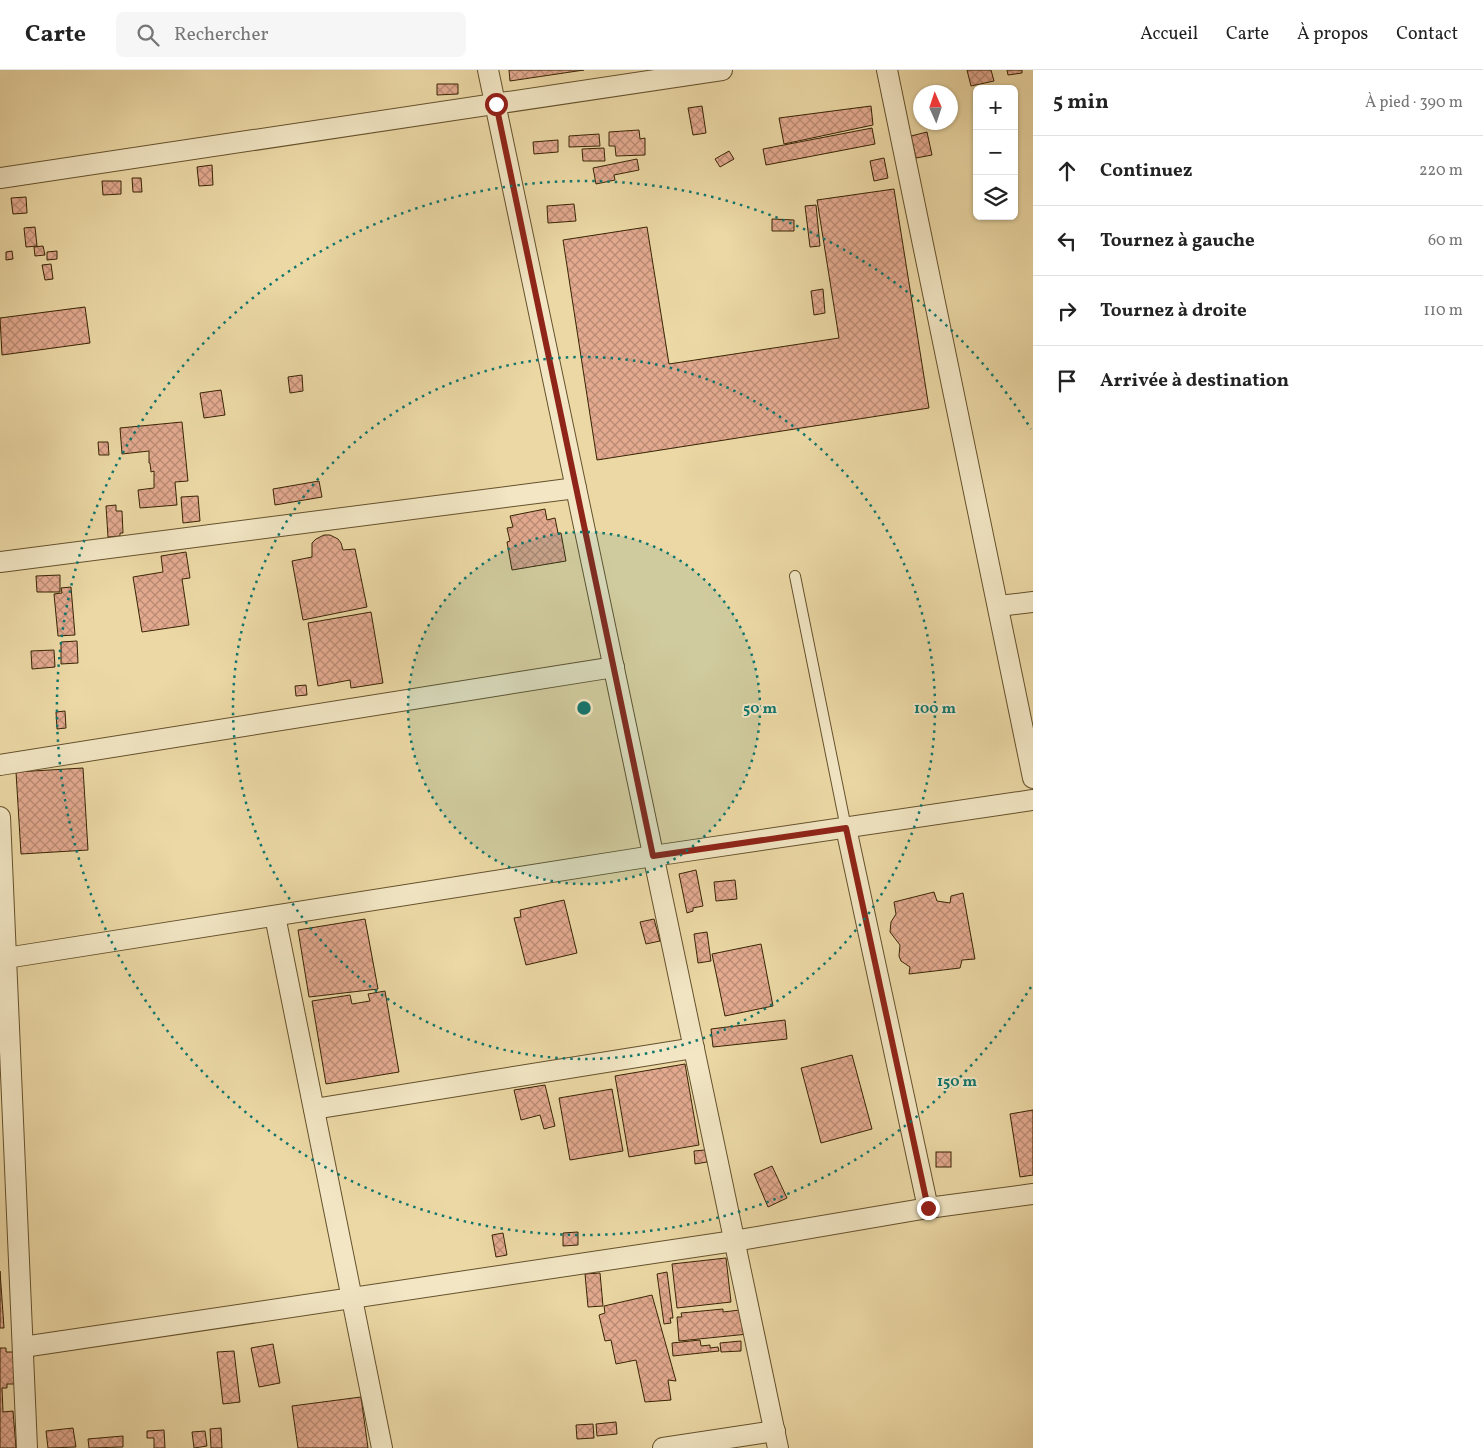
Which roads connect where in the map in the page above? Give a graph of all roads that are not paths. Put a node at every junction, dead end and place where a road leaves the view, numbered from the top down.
1 (488, 70) edge
2 (722, 70) edge
3 (887, 70) edge
4 (496, 104) junction
5 (0, 178) edge
6 (576, 488) junction
7 (0, 562) edge
8 (795, 576) dead end
9 (1033, 602) edge
10 (999, 606) junction
11 (614, 666) junction
12 (0, 765) edge
13 (1033, 778) edge
14 (1033, 800) edge
15 (0, 817) edge
16 (846, 828) junction
17 (653, 856) junction
18 (275, 916) junction
19 (6, 958) junction
20 (694, 1048) junction
21 (314, 1109) junction
22 (8, 1186) edge
23 (1033, 1194) edge
24 (928, 1208) junction
25 (734, 1241) junction
26 (352, 1298) junction
27 (23, 1348) junction
28 (776, 1440) edge
29 (27, 1448) edge
30 (382, 1448) edge
31 (663, 1448) edge

1 - 4 street
2 - 4 street
3 - 10 street
4 - 5 street
4 - 6 street
6 - 7 street
6 - 11 street
8 - 16 lane
9 - 10 street
10 - 13 street
11 - 12 street
11 - 17 street
14 - 16 street
15 - 19 street
16 - 17 street
16 - 24 street
17 - 18 street
17 - 20 street
18 - 19 street
18 - 21 street
19 - 22 street
20 - 21 street
20 - 25 street
21 - 26 street
22 - 27 street
23 - 24 street
24 - 25 street
25 - 26 street
25 - 28 street
26 - 27 street
26 - 30 street
27 - 29 street
28 - 31 street

